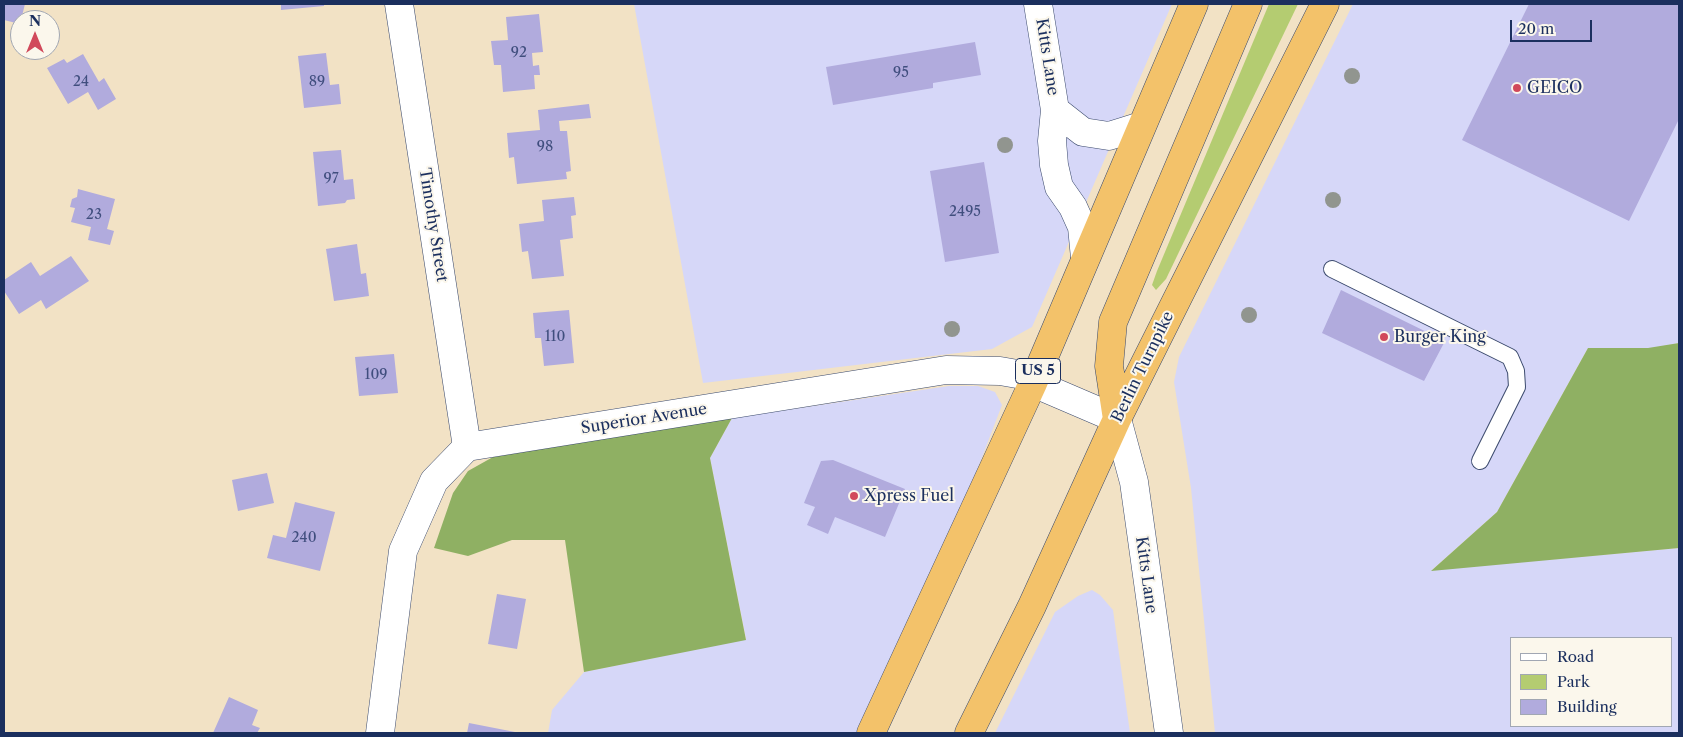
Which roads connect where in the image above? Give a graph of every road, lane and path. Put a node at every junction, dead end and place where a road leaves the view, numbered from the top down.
1 (399, 4) edge
2 (1038, 4) edge
3 (1194, 4) edge
4 (1248, 4) edge
5 (1324, 4) edge
6 (1055, 110) junction
7 (1141, 126) junction
8 (1086, 258) junction
9 (1332, 270) dead end
10 (1033, 383) junction
11 (1117, 419) junction
12 (467, 447) junction
13 (1480, 461) dead end
14 (380, 733) edge
15 (871, 733) edge
16 (969, 733) edge
17 (1169, 733) edge

1 - 12 street, Timothy Street
2 - 6 street, Kitts Lane
3 - 7 highway, US 5
4 - 11 highway
5 - 11 highway, Berlin Turnpike
6 - 7 street, Kitts Lane
6 - 8 street, Kitts Lane
7 - 8 highway, US 5
8 - 10 highway, US 5
9 - 13 lane
10 - 11 street, Superior Avenue
10 - 12 street, Superior Avenue
10 - 15 highway, US 5
11 - 16 highway, Berlin Turnpike
11 - 17 street, Kitts Lane
12 - 14 street

